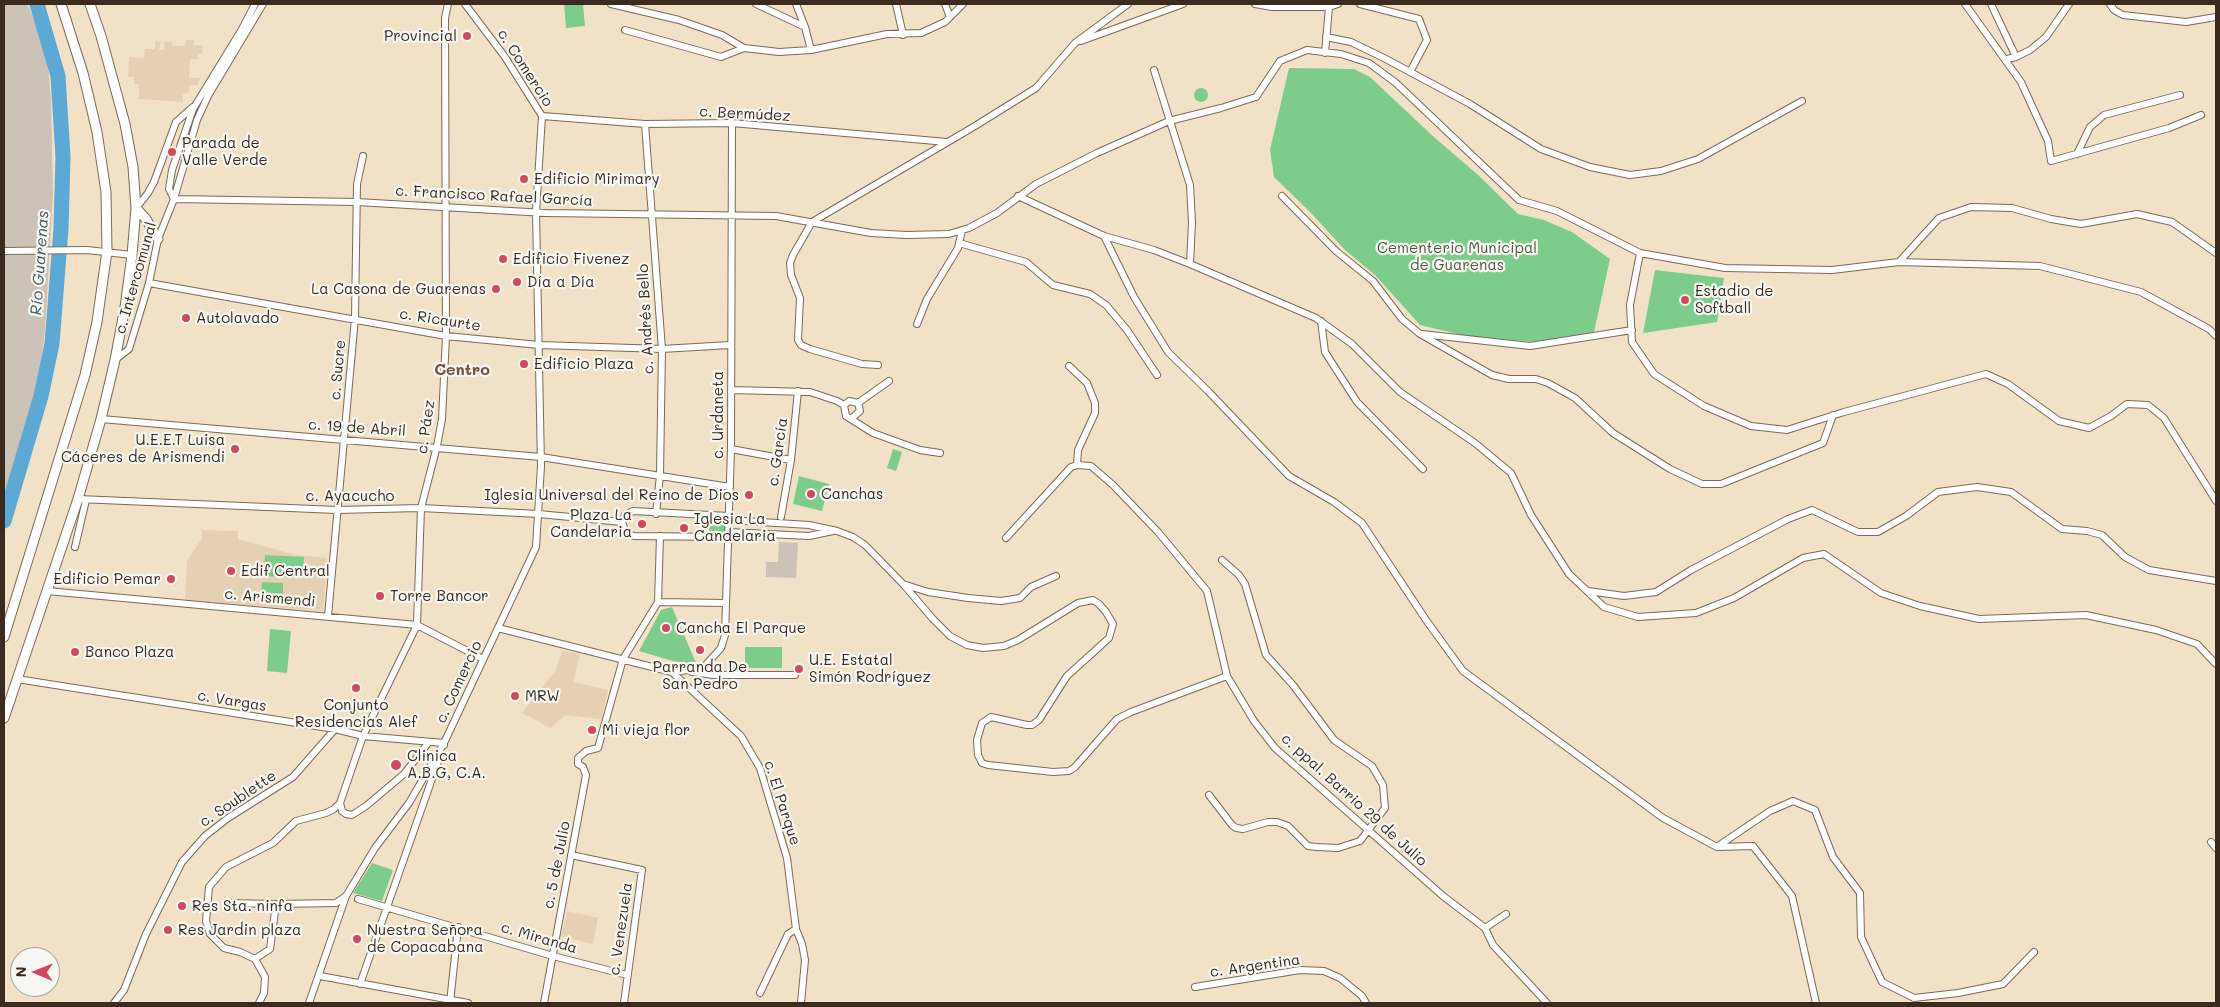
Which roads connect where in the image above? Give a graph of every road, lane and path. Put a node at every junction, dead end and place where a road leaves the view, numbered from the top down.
1 (61, 4) edge
2 (90, 4) edge
3 (254, 4) edge
4 (263, 4) edge
5 (442, 4) edge
6 (448, 4) edge
7 (465, 4) edge
8 (611, 4) edge
9 (756, 4) edge
10 (796, 4) edge
11 (896, 4) edge
12 (945, 4) edge
13 (963, 4) edge
14 (1128, 4) edge
15 (1183, 4) edge
16 (1255, 4) edge
17 (1338, 4) edge
18 (1360, 4) edge
19 (1965, 4) edge
20 (1991, 4) edge
21 (2069, 4) edge
22 (2110, 4) edge
23 (1329, 6) junction
24 (445, 17) junction
25 (950, 17) junction
26 (2216, 17) edge
27 (805, 27) junction
28 (625, 30) dead end
29 (903, 35) junction
30 (1326, 37) junction
31 (1075, 43) junction
32 (744, 48) junction
33 (811, 50) junction
34 (1324, 52) junction
35 (2016, 57) junction
36 (2007, 59) junction
37 (1154, 70) dead end
38 (1410, 72) junction
39 (2180, 94) dead end
40 (208, 96) junction
41 (1802, 101) dead end
42 (196, 105) junction
43 (2201, 115) dead end
44 (542, 116) junction
45 (1169, 121) junction
46 (732, 123) junction
47 (645, 124) junction
48 (947, 142) junction
49 (2077, 154) junction
50 (363, 156) dead end
51 (1018, 196) junction
52 (1282, 196) dead end
53 (174, 199) junction
54 (357, 202) junction
55 (445, 206) junction
56 (136, 208) junction
57 (536, 212) junction
58 (652, 215) junction
59 (731, 215) junction
60 (812, 222) junction
61 (962, 230) junction
62 (1104, 236) junction
63 (158, 239) junction
64 (959, 243) junction
65 (4, 251) edge
66 (107, 251) junction
67 (1640, 253) junction
68 (2216, 253) edge
69 (132, 255) junction
70 (1899, 262) junction
71 (1190, 264) junction
72 (149, 283) junction
73 (355, 318) junction
74 (1321, 321) junction
75 (917, 324) dead end
76 (1632, 330) junction
77 (1420, 334) junction
78 (446, 336) junction
79 (2216, 336) edge
80 (539, 345) junction
81 (730, 345) junction
82 (662, 349) junction
83 (116, 360) junction
84 (878, 365) dead end
85 (1069, 366) dead end
86 (1158, 375) dead end
87 (889, 381) dead end
88 (731, 390) junction
89 (798, 391) junction
90 (858, 403) junction
91 (844, 405) junction
92 (1834, 415) junction
93 (852, 418) junction
94 (101, 419) junction
95 (345, 441) junction
96 (438, 446) junction
97 (731, 449) junction
98 (940, 454) dead end
99 (541, 457) junction
100 (791, 460) junction
101 (1077, 465) junction
102 (1423, 469) dead end
103 (660, 475) junction
104 (730, 487) junction
105 (82, 500) junction
106 (2216, 501) edge
107 (421, 508) junction
108 (337, 510) junction
109 (539, 514) junction
110 (656, 514) junction
111 (781, 517) dead end
112 (729, 518) junction
113 (622, 522) junction
114 (837, 531) junction
115 (729, 534) junction
116 (660, 536) junction
117 (1006, 538) dead end
118 (75, 547) dead end
119 (1222, 560) dead end
120 (1056, 576) dead end
121 (2216, 581) edge
122 (904, 585) junction
123 (1586, 590) junction
124 (47, 591) junction
125 (658, 602) junction
126 (726, 603) junction
127 (328, 616) junction
128 (418, 624) junction
129 (498, 628) junction
130 (4, 637) edge
131 (483, 659) junction
132 (623, 659) junction
133 (2216, 664) edge
134 (688, 671) junction
135 (672, 672) junction
136 (795, 675) dead end
137 (1227, 676) junction
138 (17, 679) junction
139 (4, 718) edge
140 (334, 729) junction
141 (363, 736) junction
142 (429, 742) junction
143 (444, 743) junction
144 (1209, 795) dead end
145 (340, 803) junction
146 (1370, 830) junction
147 (2211, 842) dead end
148 (1717, 847) junction
149 (2216, 848) edge
150 (571, 855) junction
151 (346, 896) junction
152 (358, 899) dead end
153 (226, 903) dead end
154 (276, 904) junction
155 (386, 906) junction
156 (1506, 914) dead end
157 (458, 927) junction
158 (1485, 928) junction
159 (796, 930) junction
160 (2034, 952) dead end
161 (553, 956) junction
162 (255, 959) junction
163 (627, 975) junction
164 (320, 976) junction
165 (360, 984) junction
166 (1195, 987) dead end
167 (760, 993) dead end
168 (450, 1002) edge
169 (114, 1003) edge
170 (259, 1003) edge
171 (309, 1003) edge
172 (468, 1003) edge
173 (544, 1003) edge
174 (624, 1003) edge
175 (801, 1003) edge
176 (1366, 1003) edge
177 (1547, 1003) edge
178 (1816, 1003) edge

1 - 66 main road
2 - 56 main road
3 - 42 street, c. Intercomunal
4 - 40 street, c. Intercomunal
5 - 24 street
6 - 24 street
7 - 44 street, c. Comercio
8 - 32 street
9 - 27 street
10 - 27 street
11 - 29 street
12 - 25 street
13 - 25 street
14 - 31 street
15 - 31 street
16 - 23 street
17 - 23 street
18 - 38 street
19 - 36 street
20 - 35 street
21 - 35 street
22 - 26 street
23 - 30 street
24 - 55 street, c. Páez
25 - 29 street
27 - 33 street
28 - 32 street
29 - 33 street
30 - 34 street
30 - 38 street
31 - 48 street
32 - 33 street
34 - 45 street, c. Francisco Rafael García
34 - 67 street, c. Francisco Rafael García
35 - 36 street
36 - 49 street
37 - 45 street
38 - 41 street
39 - 49 street
40 - 42 street
40 - 53 street, c. Intercomunal
42 - 53 street, c. Intercomunal
42 - 56 street
43 - 49 street
44 - 47 street, c. Bermúdez
44 - 57 street, c. Comercio
45 - 51 street, c. Francisco Rafael García
45 - 71 street
46 - 47 street, c. Bermúdez
46 - 48 street, c. Bermúdez
46 - 59 street, c. Urdaneta
47 - 58 street, c. Andrés Bello
48 - 60 street
50 - 54 street, c. Sucre
51 - 61 street, c. Francisco Rafael García
51 - 62 street
52 - 77 street
53 - 54 street, c. Francisco Rafael García
53 - 63 street, c. Intercomunal
54 - 55 street, c. Francisco Rafael García
54 - 73 street, c. Sucre
55 - 57 street, c. Francisco Rafael García
55 - 78 street, c. Páez
56 - 63 main road
56 - 69 main road
57 - 58 street, c. Francisco Rafael García
57 - 80 street, c. Comercio
58 - 59 street, c. Francisco Rafael García
58 - 82 street, c. Andrés Bello
59 - 60 street, c. Francisco Rafael García
59 - 81 street, c. Urdaneta
60 - 61 street, c. Francisco Rafael García
60 - 84 street
61 - 64 street
62 - 71 street
62 - 148 street
63 - 72 street, c. Intercomunal
64 - 75 street
64 - 86 street
65 - 66 street
66 - 69 street
66 - 130 main road
67 - 70 street, c. Francisco Rafael García
67 - 76 street
68 - 70 street
69 - 83 main road
70 - 79 street, c. Francisco Rafael García
71 - 74 street
72 - 73 street, c. Ricaurte
72 - 83 street, c. Intercomunal
73 - 78 street, c. Ricaurte
73 - 95 street, c. Sucre
74 - 102 street
74 - 123 street
76 - 77 street
76 - 92 street
77 - 92 street
78 - 80 street, c. Ricaurte
78 - 96 street, c. Páez
80 - 82 street, c. Ricaurte
80 - 99 street, c. Comercio
81 - 82 street, c. Ricaurte
81 - 88 street, c. Urdaneta
82 - 103 street, c. Andrés Bello
83 - 94 main road
85 - 101 street
87 - 90 street
88 - 89 street
88 - 97 street, c. Urdaneta
89 - 91 street
89 - 100 street, c. García
90 - 91 street
90 - 93 street
91 - 93 street
92 - 106 street
93 - 98 street
94 - 95 street, c. 19 de Abril
94 - 105 main road
95 - 96 street, c. 19 de Abril
95 - 108 street, c. Sucre
96 - 99 street, c. 19 de Abril
96 - 107 street, c. Páez
97 - 100 street
97 - 104 street, c. Urdaneta
99 - 103 street, c. 19 de Abril
99 - 109 street, c. Comercio
100 - 111 street, c. García
101 - 117 street
101 - 137 street, c. ppal. Barrio 29 de Julio
103 - 104 street, c. 19 de Abril
103 - 110 street, c. Andrés Bello
104 - 112 street, c. Urdaneta
105 - 108 street, c. Ayacucho
105 - 118 street
105 - 124 main road
107 - 108 street, c. Ayacucho
107 - 109 street, c. Ayacucho
107 - 128 street, c. Páez
108 - 127 street, c. Sucre
109 - 113 street, c. Ayacucho
109 - 129 street, c. Comercio
110 - 112 street
110 - 113 street
112 - 114 street
112 - 115 street, c. Urdaneta
113 - 116 street
114 - 115 street
114 - 122 street
115 - 116 street
115 - 126 street, c. Urdaneta
116 - 125 street
119 - 146 street
120 - 122 street
121 - 123 street
122 - 137 street
123 - 133 street
124 - 127 street, c. Arismendi
124 - 138 main road
125 - 126 street
125 - 132 street
126 - 134 street, c. Urdaneta
127 - 128 street, c. Arismendi
128 - 131 street, c. Arismendi
128 - 141 street, c. Páez
129 - 131 street, c. Comercio
129 - 132 street, c. El Parque
131 - 143 street, c. Comercio
132 - 135 street, c. El Parque
132 - 150 street, c. 5 de Julio
134 - 135 street, c. Urdaneta
134 - 136 street
135 - 159 street, c. El Parque
137 - 146 street, c. ppal. Barrio 29 de Julio
138 - 139 main road
138 - 140 street, c. Vargas
140 - 141 street, c. Vargas
140 - 169 street, c. Soublette
141 - 142 street, c. Vargas
141 - 145 street, c. Páez
142 - 143 street, c. Vargas
142 - 145 street
143 - 151 street, c. Comercio
143 - 155 street
144 - 146 street
145 - 162 street
146 - 158 street, c. ppal. Barrio 29 de Julio
147 - 149 street
148 - 160 street
148 - 178 street
150 - 161 street, c. 5 de Julio
150 - 163 street, c. Venezuela
151 - 154 street
151 - 164 street, c. Comercio
152 - 155 street, c. Miranda
153 - 154 street
154 - 162 street
155 - 157 street, c. Miranda
155 - 165 street
156 - 158 street
157 - 161 street, c. Miranda
157 - 168 street
158 - 177 street, c. ppal. Barrio 29 de Julio
159 - 167 street
159 - 175 street, c. El Parque
161 - 163 street, c. Miranda
161 - 173 street, c. 5 de Julio
162 - 170 street
163 - 174 street, c. Venezuela
164 - 165 street
164 - 171 street, c. Comercio
165 - 168 street
166 - 176 street, c. Argentina
168 - 172 street

